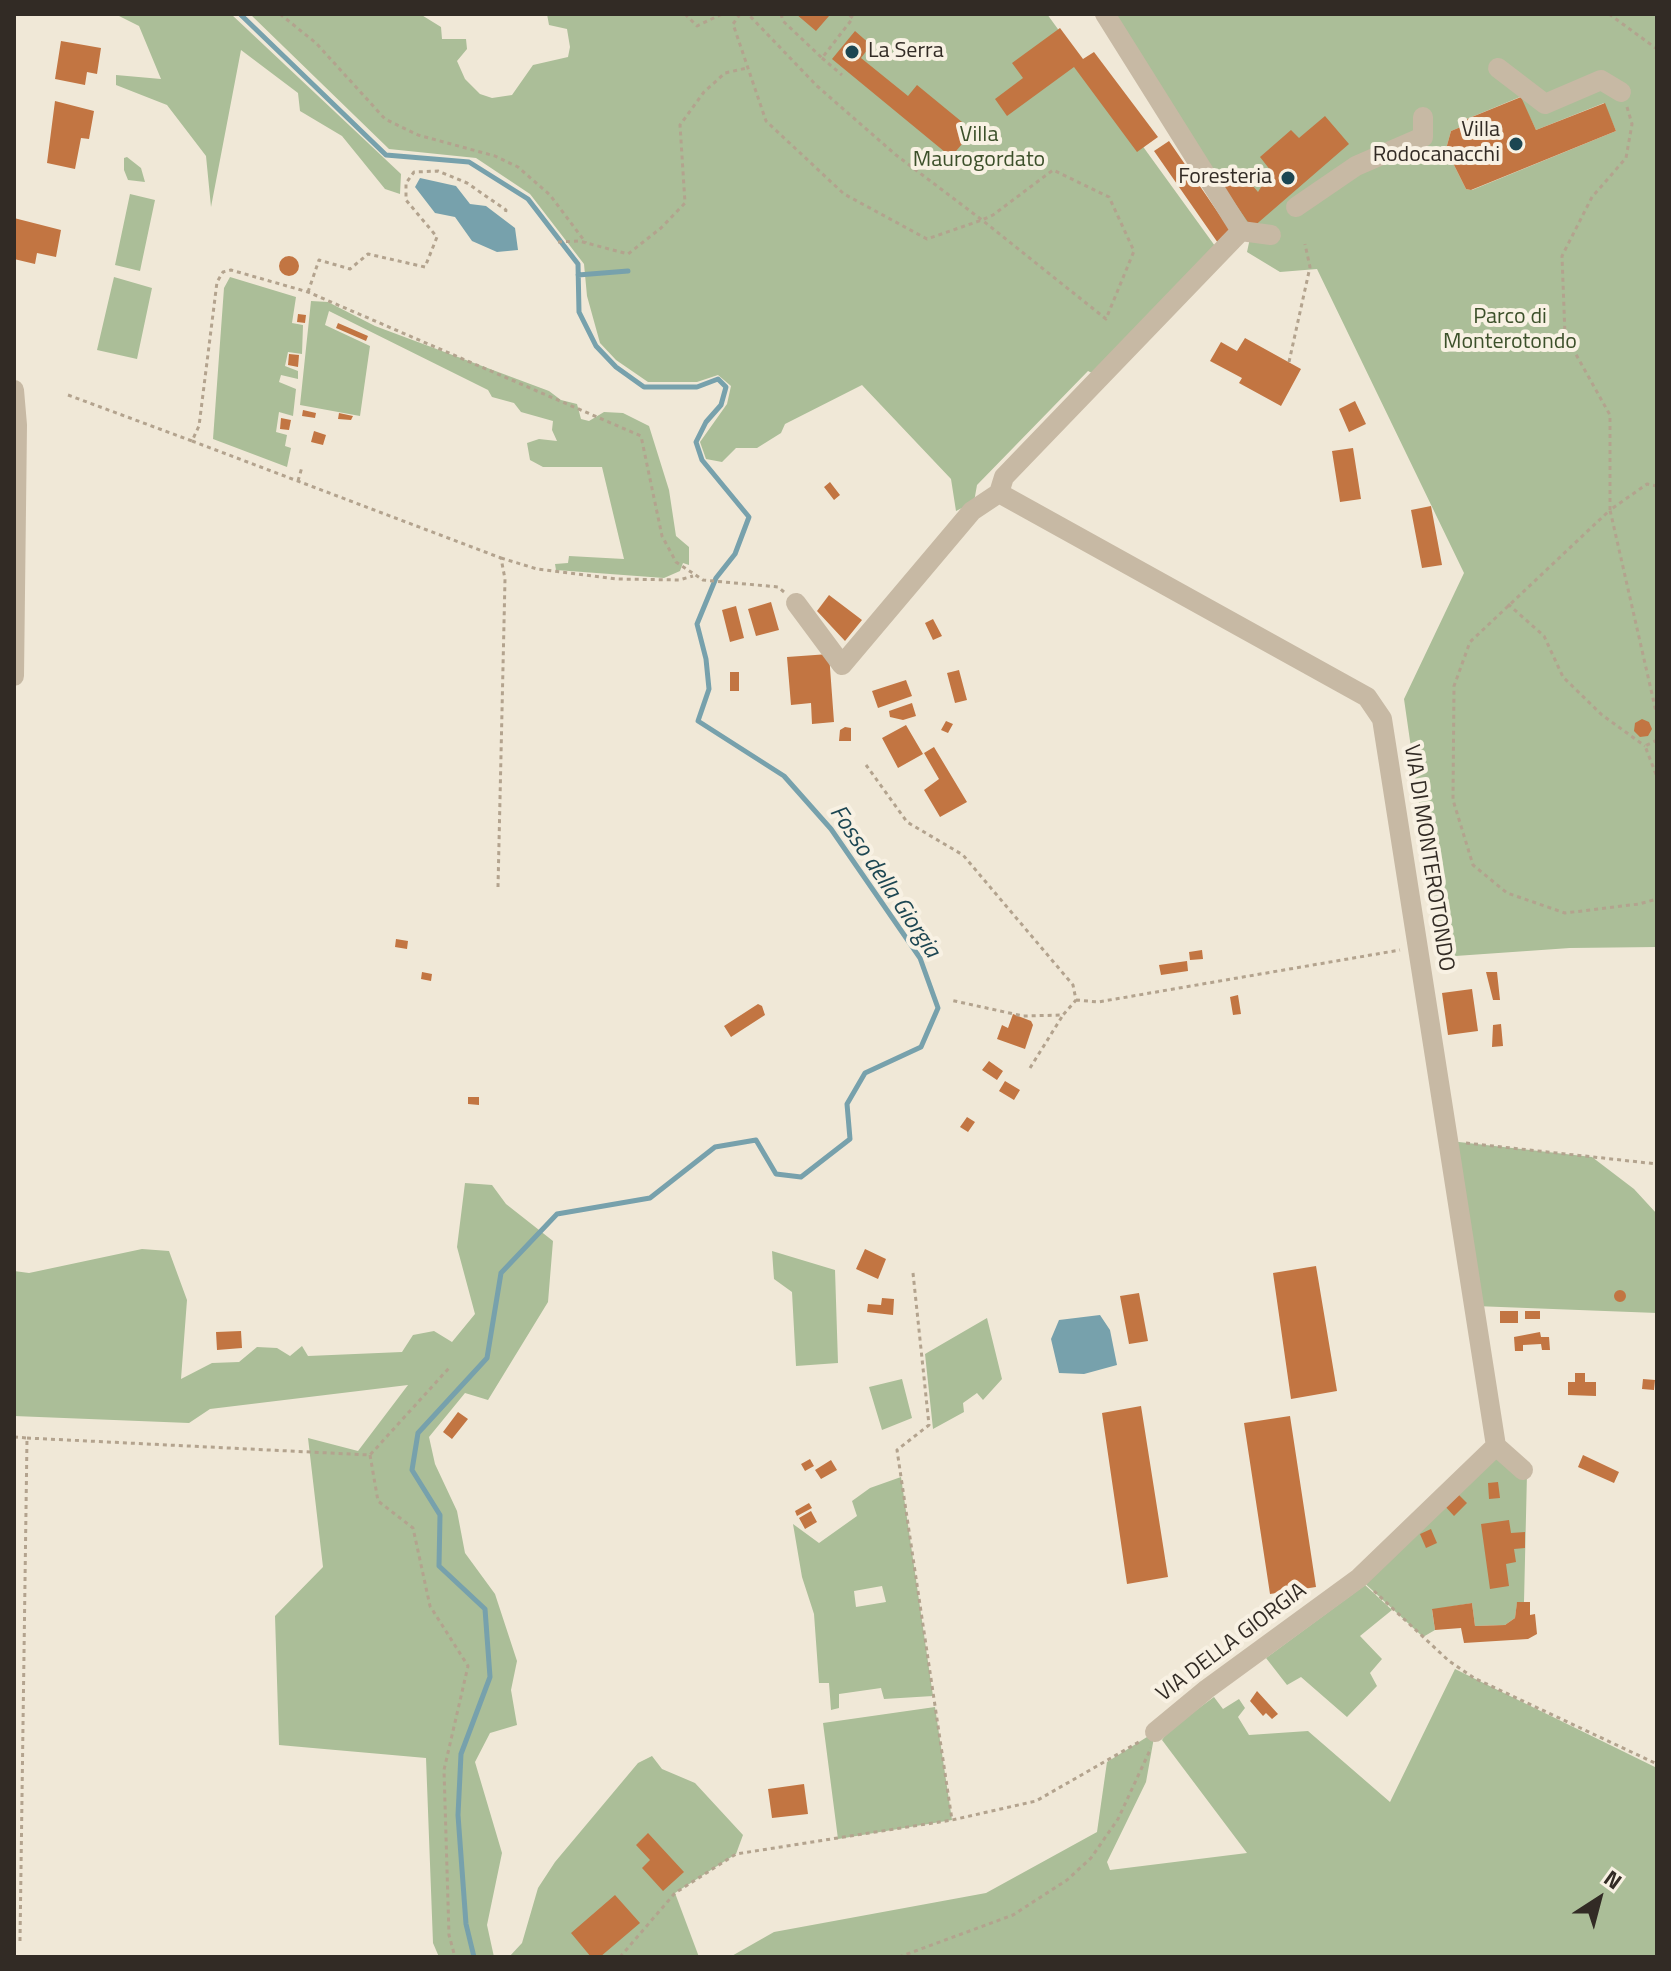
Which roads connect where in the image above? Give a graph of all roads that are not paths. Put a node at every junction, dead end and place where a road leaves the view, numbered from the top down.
1 (1105, 14) edge
2 (1498, 68) dead end
3 (1621, 92) road end
4 (1423, 117) dead end
5 (1296, 207) dead end
6 (1241, 231) junction
7 (1271, 235) dead end
8 (14, 390) edge
9 (999, 493) junction
10 (796, 603) road end
11 (14, 676) edge
12 (1496, 1446) junction
13 (1523, 1470) dead end
14 (1155, 1732) road end

1 - 6 street
2 - 3 street
4 - 5 street
6 - 7 street
6 - 9 street
8 - 11 street
9 - 10 street
9 - 12 street, VIA DI MONTEROTONDO
12 - 13 street
12 - 14 street, VIA DELLA GIORGIA

